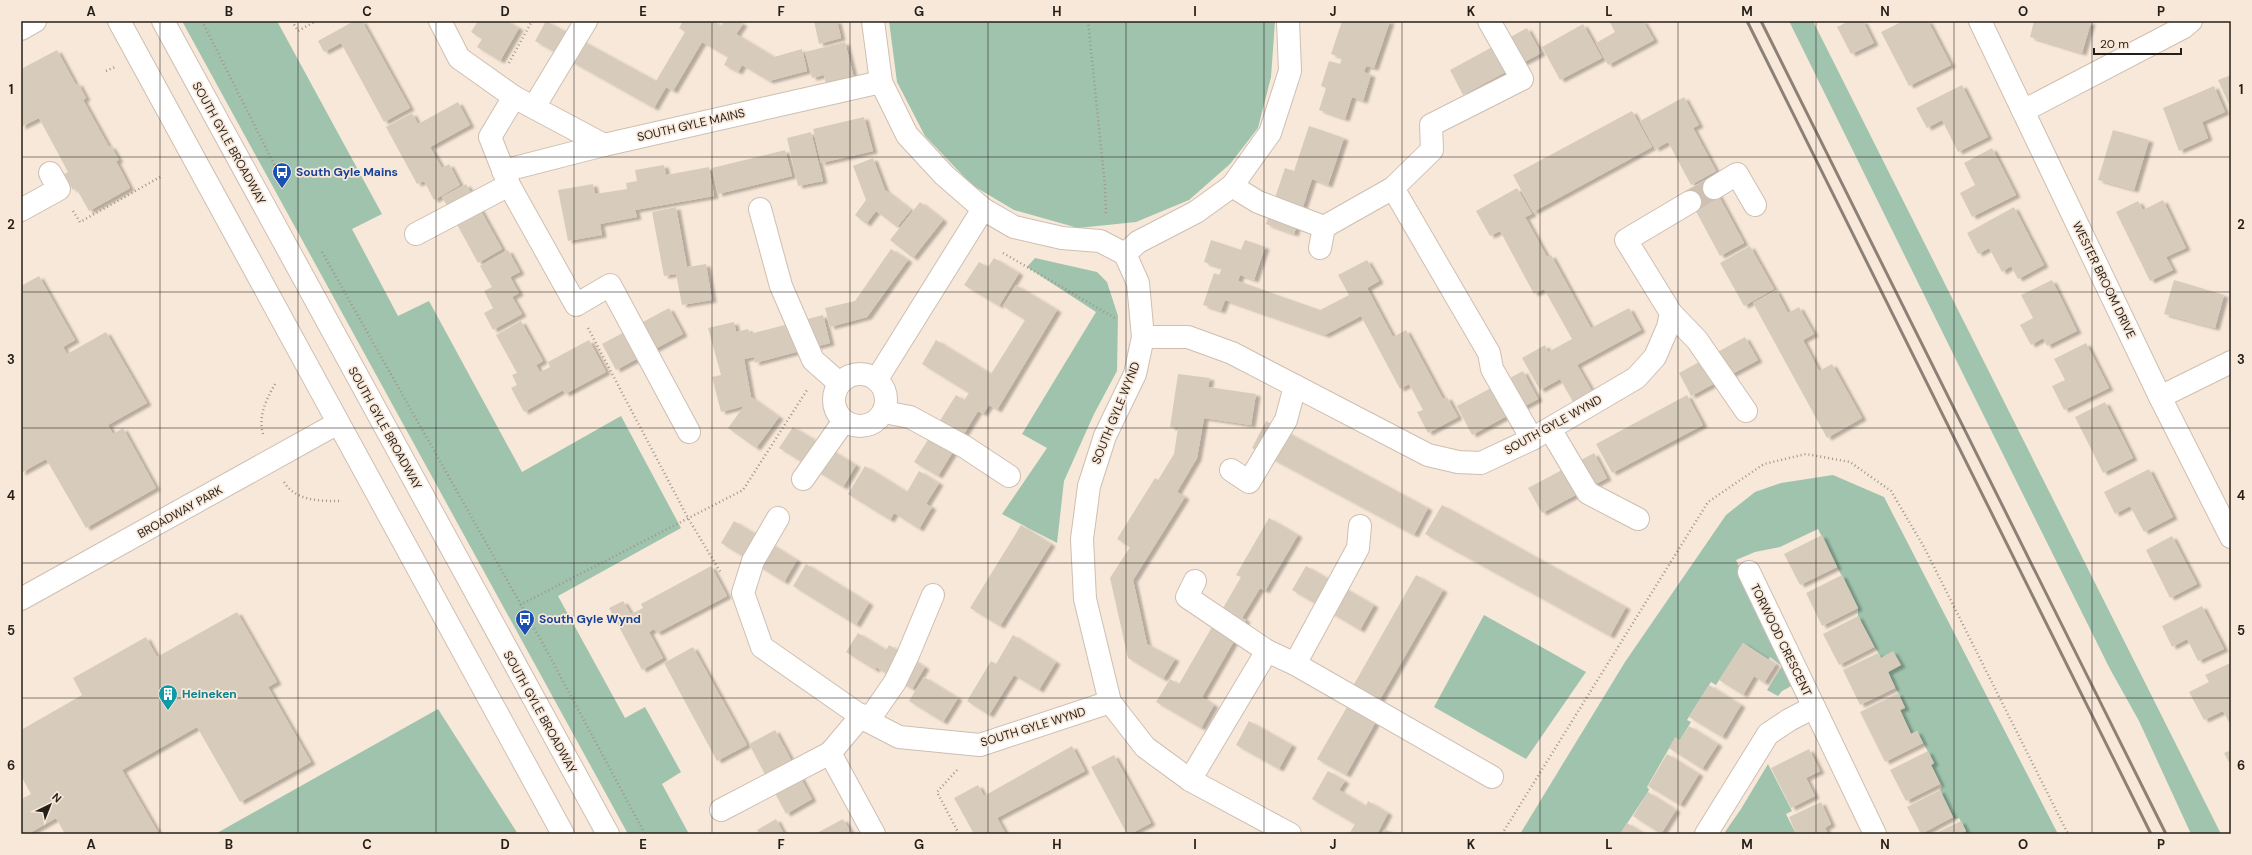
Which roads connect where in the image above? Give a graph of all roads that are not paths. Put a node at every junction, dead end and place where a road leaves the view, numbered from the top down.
1 (35, 21) edge
2 (119, 21) edge
3 (163, 21) edge
4 (440, 21) edge
5 (586, 21) edge
6 (873, 21) edge
7 (1288, 21) edge
8 (1489, 21) edge
9 (1980, 21) edge
10 (2191, 21) edge
11 (21, 29) edge
12 (881, 82) junction
13 (506, 91) junction
14 (534, 107) junction
15 (2023, 112) junction
16 (604, 145) junction
17 (506, 178) junction
18 (54, 181) road end
19 (1232, 186) junction
20 (1393, 188) junction
21 (1714, 188) tunnel mouth
22 (1690, 202) tunnel mouth
23 (1755, 205) dead end
24 (760, 209) dead end
25 (983, 209) junction
26 (21, 210) edge
27 (1324, 227) junction
28 (416, 234) dead end
29 (1320, 248) dead end
30 (1125, 254) junction
31 (1671, 313) junction
32 (1143, 337) junction
33 (2231, 362) edge
34 (877, 379) junction
35 (839, 383) junction
36 (1295, 386) junction
37 (2160, 397) junction
38 (1746, 411) dead end
39 (884, 412) junction
40 (844, 421) junction
41 (338, 423) junction
42 (689, 432) dead end
43 (1541, 434) junction
44 (1231, 470) dead end
45 (1009, 476) dead end
46 (803, 480) dead end
47 (778, 518) dead end
48 (1638, 519) dead end
49 (1360, 526) dead end
50 (2231, 537) edge
51 (1749, 572) dead end
52 (1195, 581) dead end
53 (933, 595) dead end
54 (21, 599) edge
55 (1267, 651) junction
56 (1295, 664) junction
57 (1110, 702) junction
58 (1814, 707) junction
59 (865, 718) junction
60 (830, 753) junction
61 (1492, 777) dead end
62 (1190, 780) junction
63 (722, 810) dead end
64 (1276, 831) edge
65 (563, 834) edge
66 (608, 834) edge
67 (874, 834) edge
68 (1706, 834) edge
69 (1875, 834) edge

1 - 11 street
2 - 41 street
3 - 66 street, SOUTH GYLE BROADWAY
4 - 13 street
5 - 14 street
6 - 12 street
7 - 19 street
8 - 20 street
9 - 15 street, WESTER BROOM DRIVE
10 - 15 street
12 - 16 street, SOUTH GYLE MAINS
12 - 25 street
13 - 14 street
13 - 17 street
14 - 16 street
15 - 37 street, WESTER BROOM DRIVE
16 - 17 street, SOUTH GYLE MAINS
17 - 28 street, SOUTH GYLE MAINS
17 - 42 street
18 - 26 street
19 - 27 street
19 - 30 street
20 - 27 street
20 - 43 street
21 - 23 street
22 - 31 street
24 - 35 street
25 - 30 street
25 - 34 street
27 - 29 street
30 - 32 street, SOUTH GYLE WYND
31 - 38 street
31 - 43 street, SOUTH GYLE WYND
32 - 36 street, SOUTH GYLE WYND
32 - 57 street, SOUTH GYLE WYND
33 - 37 street
34 - 35 street
34 - 39 street
35 - 40 street
36 - 43 street, SOUTH GYLE WYND
36 - 44 street
37 - 50 street, WESTER BROOM DRIVE
39 - 40 street
39 - 45 street
40 - 46 street
41 - 54 street, BROADWAY PARK
41 - 65 street
43 - 48 street
47 - 59 street, SOUTH GYLE WYND
49 - 56 street
51 - 58 street, TORWOOD CRESCENT
52 - 55 street
53 - 59 street
55 - 56 street
55 - 62 street
56 - 61 street
57 - 59 street, SOUTH GYLE WYND
57 - 62 street, SOUTH GYLE WYND
58 - 68 street, TORWOOD CRESCENT
58 - 69 street, TORWOOD CRESCENT
59 - 60 street
60 - 63 street
60 - 67 street
62 - 64 street, SOUTH GYLE WYND

